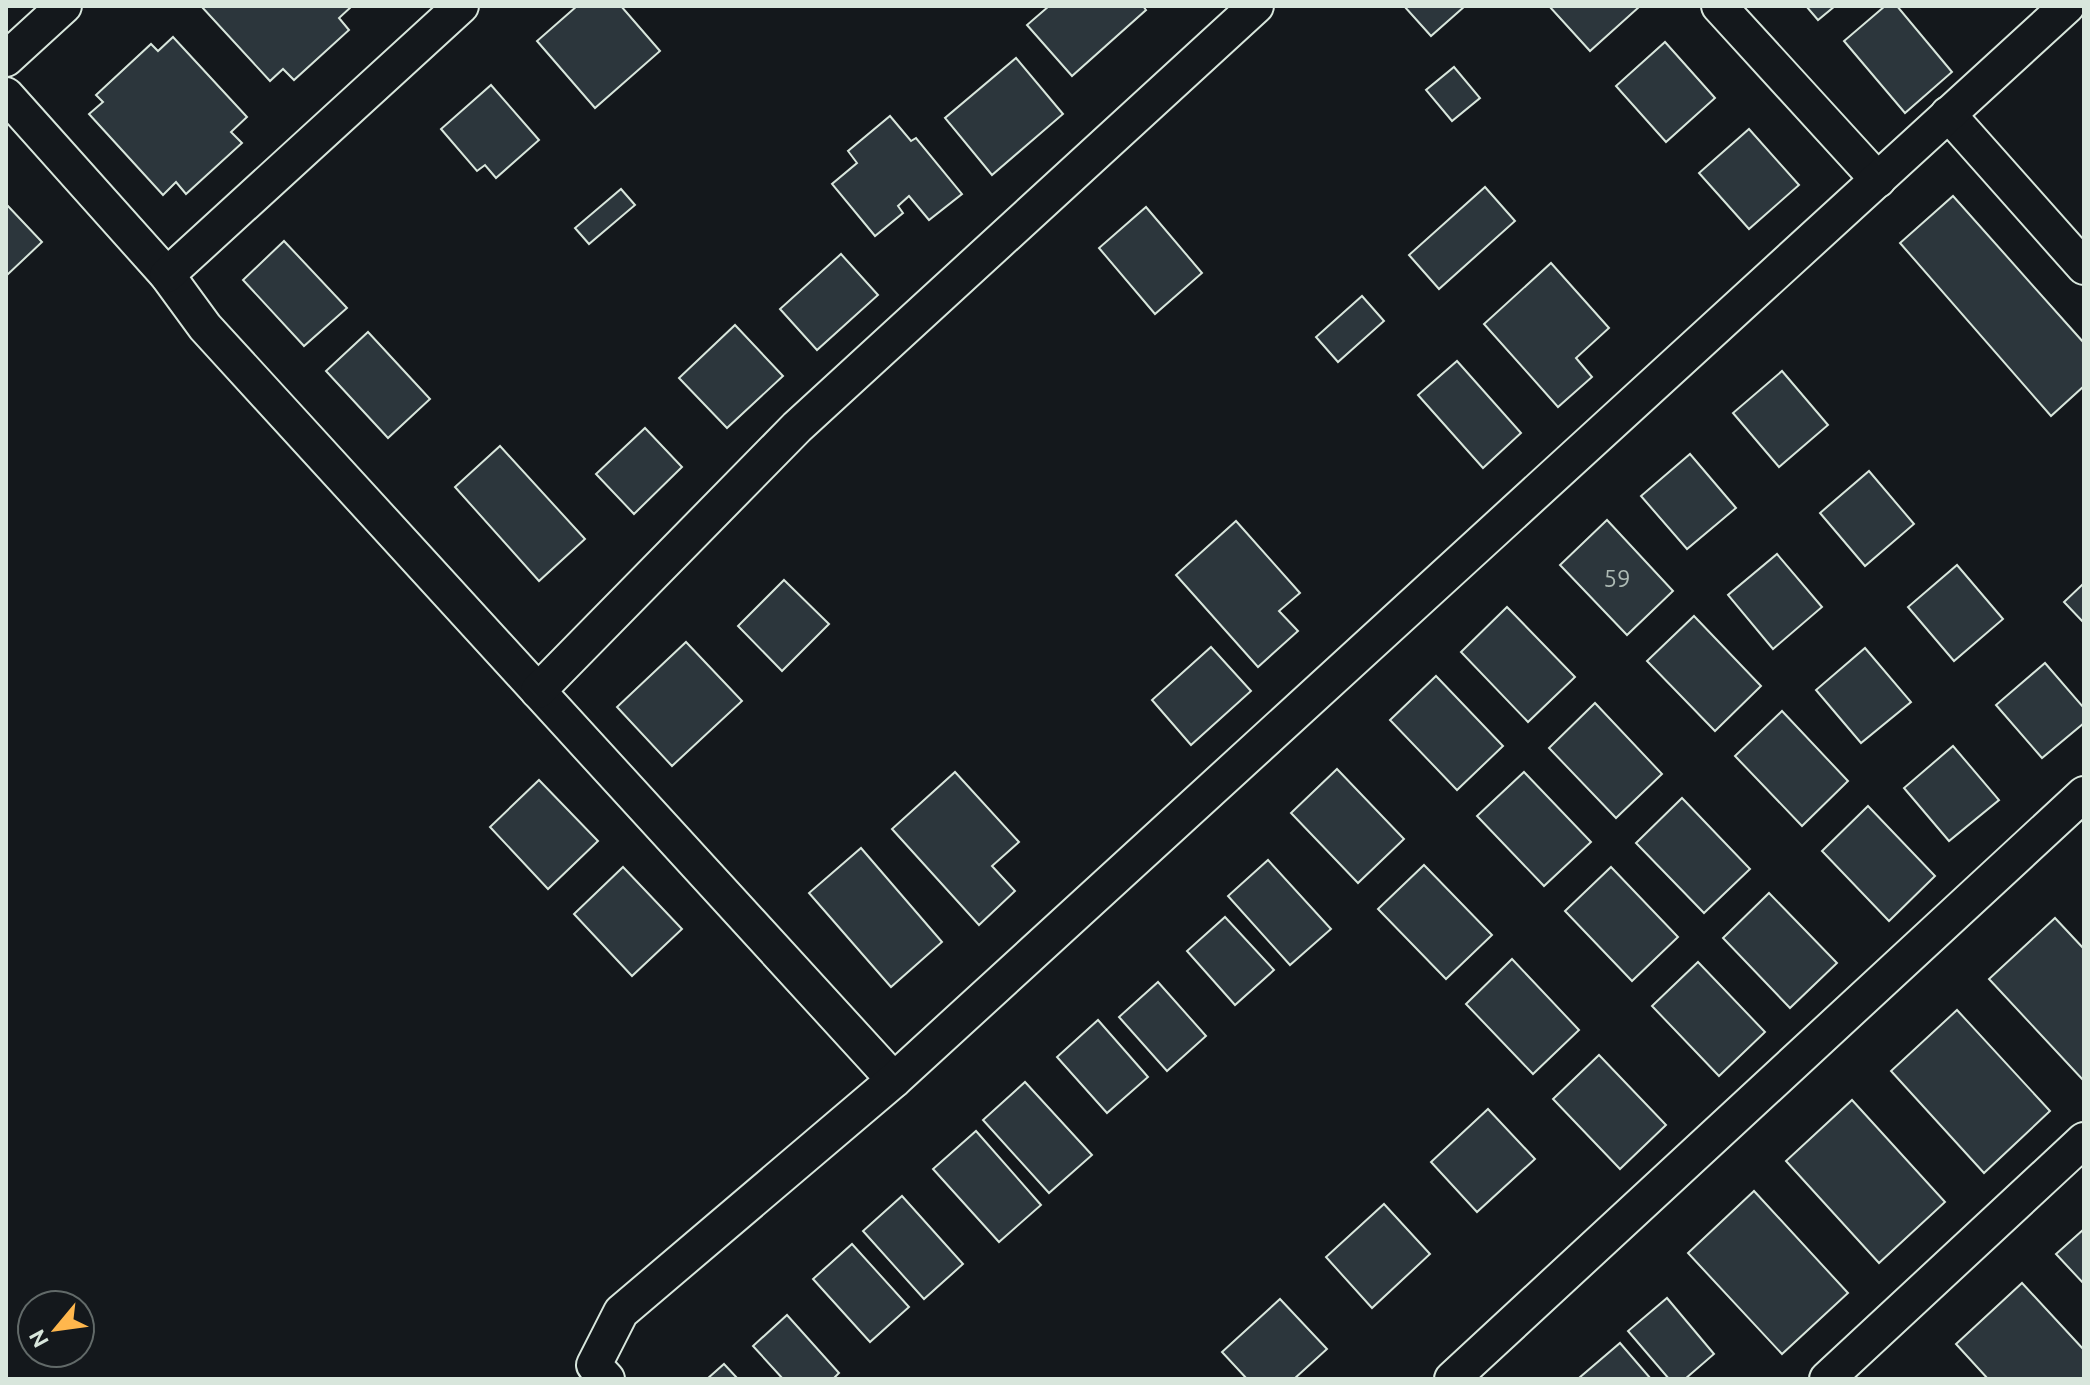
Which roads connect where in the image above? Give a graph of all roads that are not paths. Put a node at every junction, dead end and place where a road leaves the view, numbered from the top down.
1 (64, 6) edge
2 (461, 6) edge
3 (1256, 6) edge
4 (1719, 6) edge
5 (2067, 6) edge
6 (6, 59) edge
7 (6, 95) edge
8 (1948, 114) junction
9 (1878, 180) junction
10 (2084, 267) edge
11 (167, 275) junction
12 (538, 691) junction
13 (2084, 794) edge
14 (894, 1080) junction
15 (2084, 1140) edge
16 (607, 1379) edge
17 (1452, 1379) edge
18 (1827, 1379) edge

1 - 6 street
2 - 11 street
3 - 12 street
4 - 9 street
5 - 8 street
7 - 11 street
8 - 9 street
8 - 10 street
9 - 14 street
11 - 12 street
12 - 14 street
13 - 17 street
14 - 16 street
15 - 18 street

